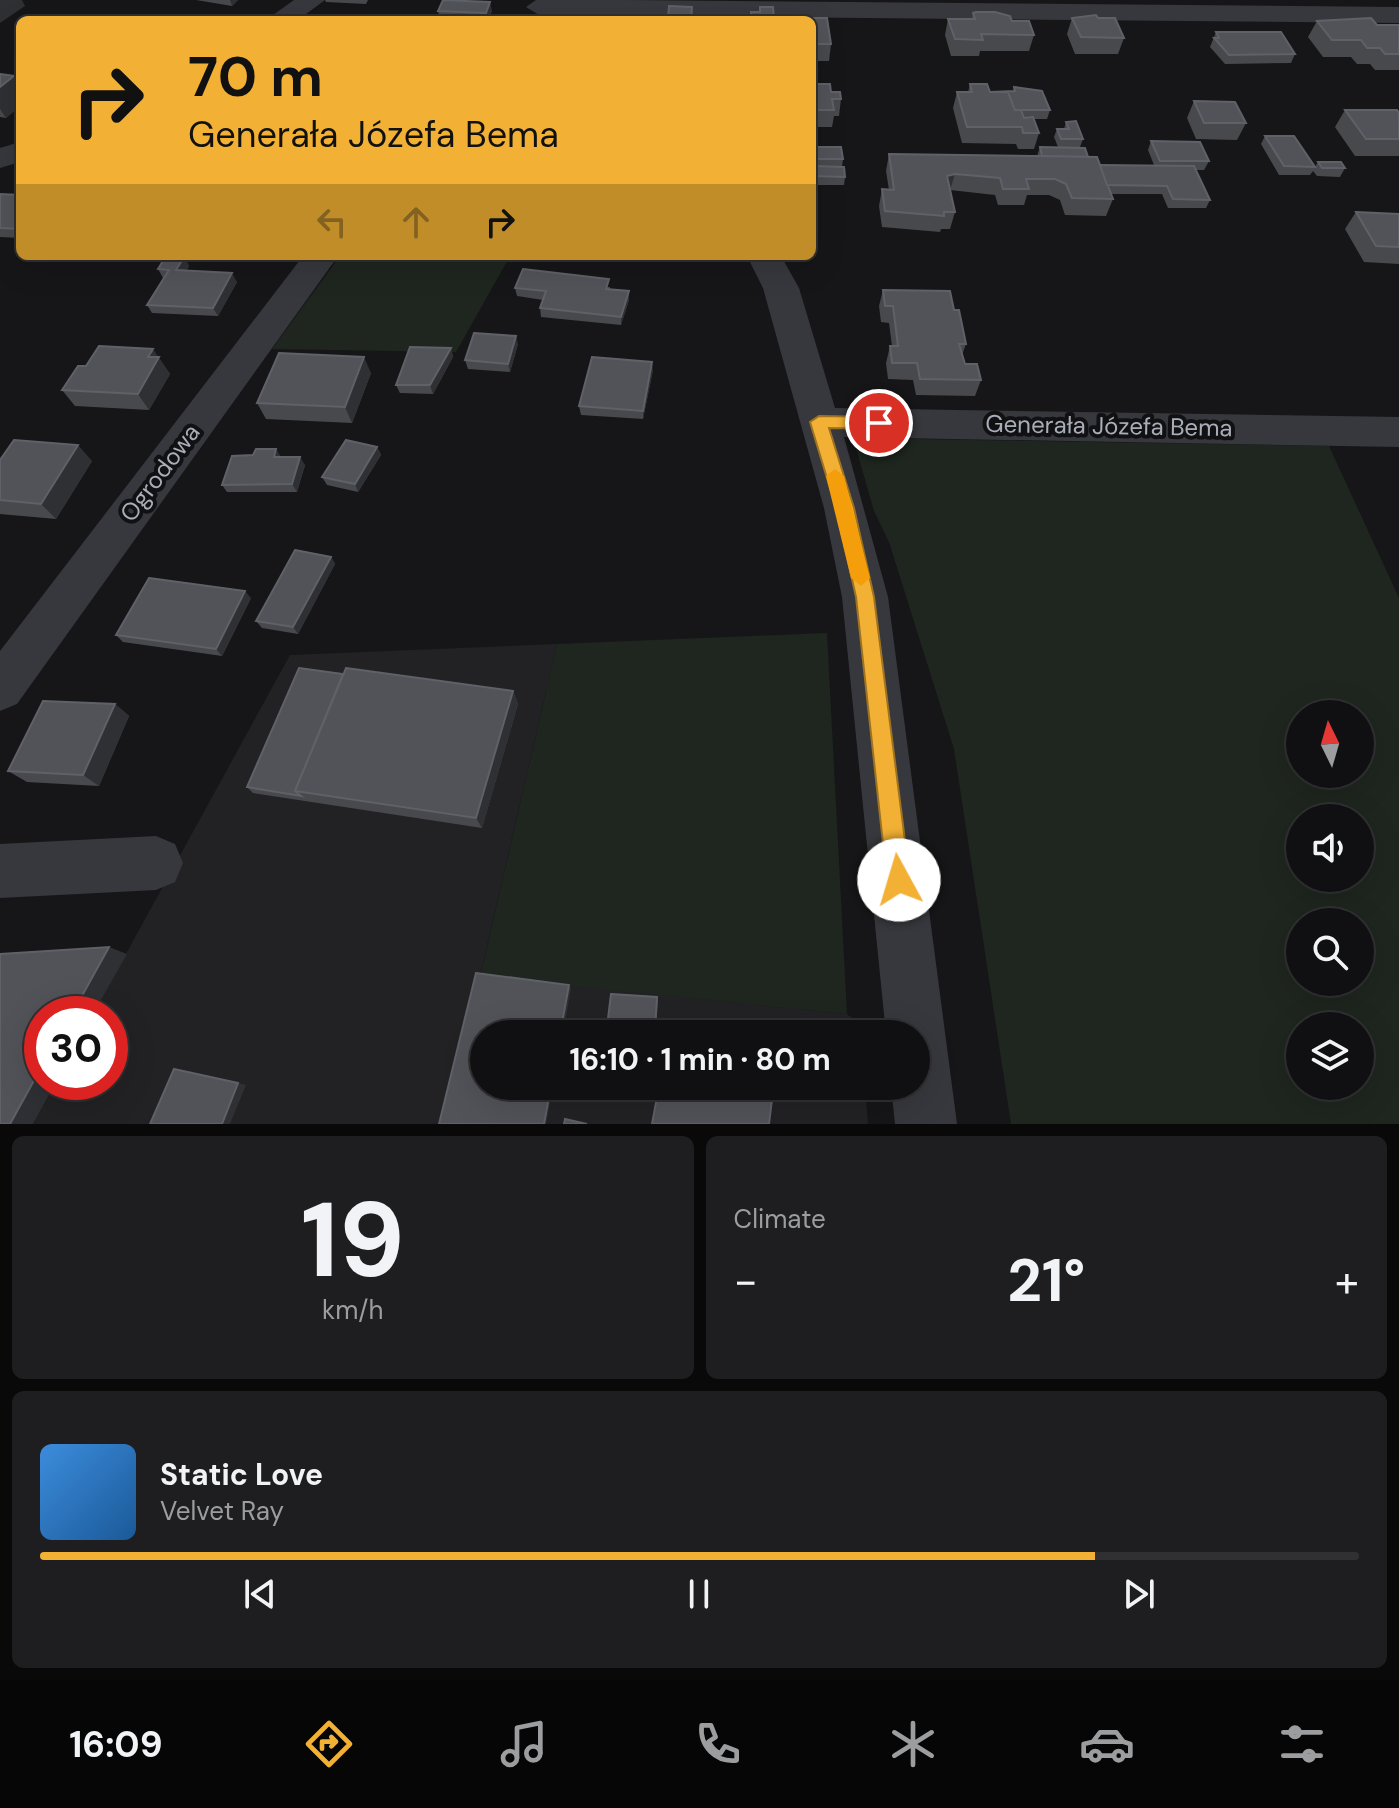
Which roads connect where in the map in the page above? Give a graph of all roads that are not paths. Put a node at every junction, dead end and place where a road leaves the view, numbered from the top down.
1 (312, 0) edge
2 (541, 9) edge
3 (1399, 15) edge
4 (286, 16) edge
5 (318, 260) edge
6 (766, 260) edge
7 (819, 422) junction
8 (1399, 432) edge
9 (0, 689) edge
10 (156, 863) dead end
11 (0, 871) edge
12 (914, 1020) edge
13 (923, 1100) edge
14 (926, 1124) edge

1 - 4 street
2 - 3 street
5 - 9 street, Ogrodowa
6 - 7 street
7 - 8 street, Generała Józefa Bema
7 - 12 street
10 - 11 street
13 - 14 street

